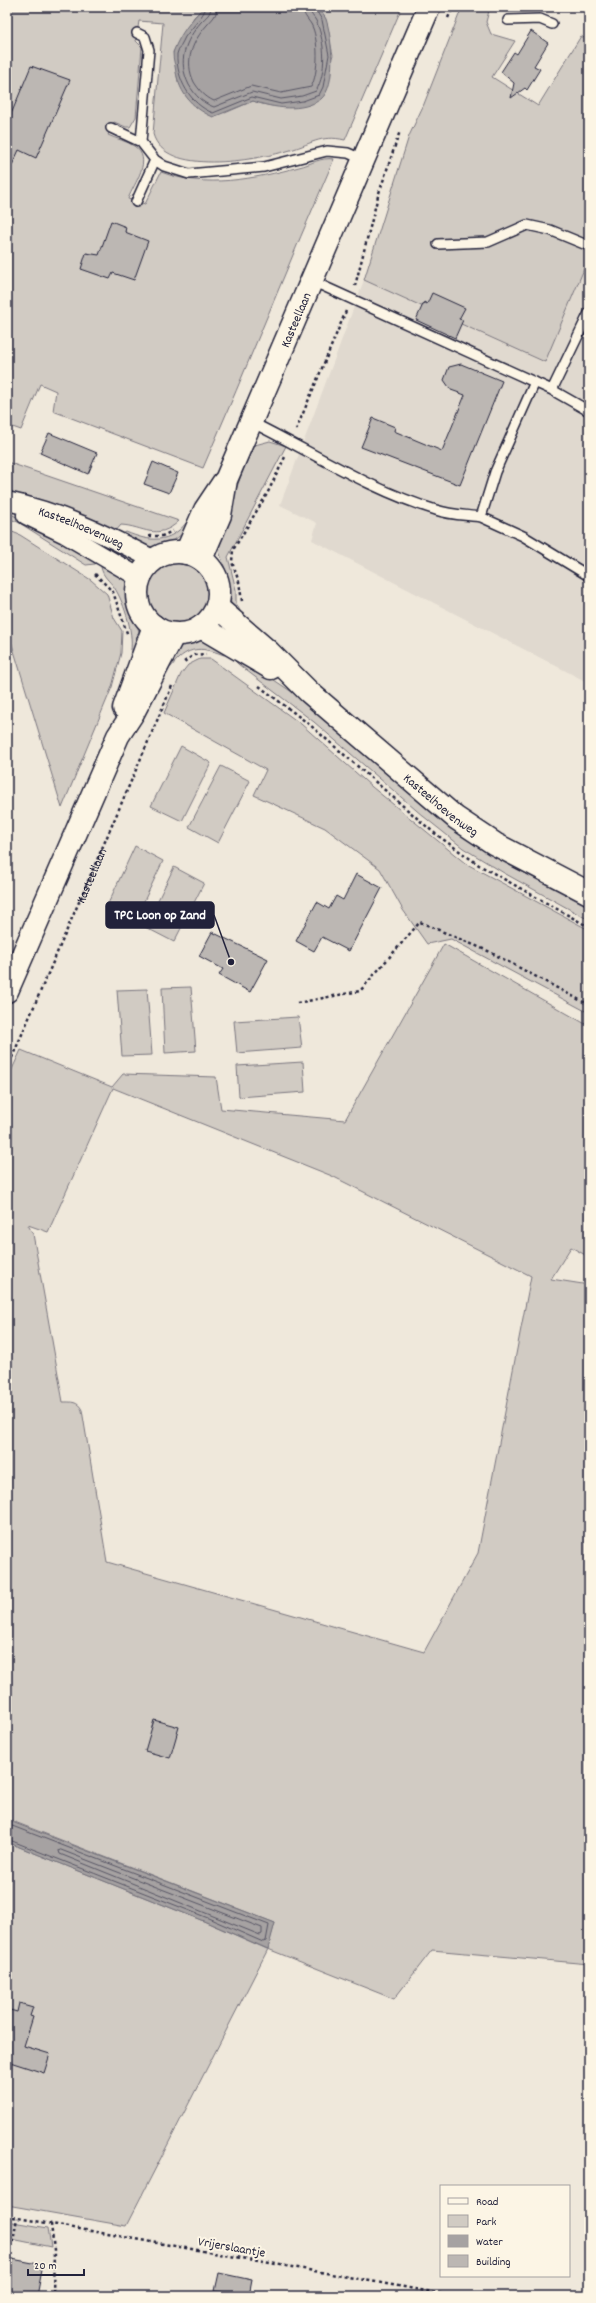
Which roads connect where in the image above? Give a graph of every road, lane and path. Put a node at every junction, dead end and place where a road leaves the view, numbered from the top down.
1 (429, 7) edge
2 (453, 7) edge
3 (508, 20) dead end
4 (447, 22) dead end
5 (552, 24) dead end
6 (138, 33) dead end
7 (403, 125) dead end
8 (111, 128) dead end
9 (141, 142) junction
10 (155, 160) junction
11 (364, 160) junction
12 (136, 202) dead end
13 (438, 244) dead end
14 (589, 246) edge
15 (312, 281) junction
16 (350, 299) junction
17 (589, 312) edge
18 (535, 382) junction
19 (552, 390) junction
20 (589, 411) edge
21 (251, 422) junction
22 (292, 442) junction
23 (7, 501) edge
24 (7, 506) edge
25 (481, 517) junction
26 (177, 528) dead end
27 (141, 534) dead end
28 (104, 554) junction
29 (193, 556) junction
30 (154, 560) junction
31 (589, 576) edge
32 (140, 578) junction
33 (242, 603) dead end
34 (217, 607) junction
35 (201, 627) junction
36 (164, 630) junction
37 (128, 643) dead end
38 (213, 655) dead end
39 (180, 666) dead end
40 (174, 680) dead end
41 (309, 692) junction
42 (589, 893) edge
43 (7, 991) edge
44 (296, 1003) dead end
45 (589, 1005) edge
46 (7, 1069) edge
47 (7, 2216) edge
48 (18, 2218) junction
49 (51, 2224) junction
50 (13, 2242) dead end
51 (53, 2296) edge
52 (454, 2296) edge

1 - 11 street, Kasteellaan
2 - 4 path
3 - 5 lane
6 - 9 lane
7 - 16 path
8 - 9 lane
9 - 10 lane
10 - 11 lane
10 - 12 lane
11 - 15 street, Kasteellaan
13 - 14 lane
15 - 16 lane
15 - 21 street, Kasteellaan
16 - 18 lane
16 - 22 path
17 - 19 lane
18 - 19 lane
18 - 25 lane
19 - 20 lane
21 - 22 lane
21 - 29 street, Kasteellaan
22 - 25 lane
22 - 33 path
23 - 30 street, Kasteelhoevenweg
24 - 28 street, Kasteelhoevenweg
25 - 31 lane
26 - 27 path
28 - 32 street, Kasteelhoevenweg
28 - 37 path
29 - 30 street
29 - 34 street
30 - 32 street
32 - 36 street
34 - 35 street
34 - 41 street, Kasteelhoevenweg
35 - 36 street
35 - 41 street, Kasteelhoevenweg
36 - 43 street
38 - 39 path
40 - 46 path, Kasteellaan
41 - 42 street, Kasteelhoevenweg
44 - 45 path
47 - 48 path, Vrijerslaantje
48 - 49 path, Vrijerslaantje
48 - 50 path
49 - 51 path
49 - 52 path, Vrijerslaantje

